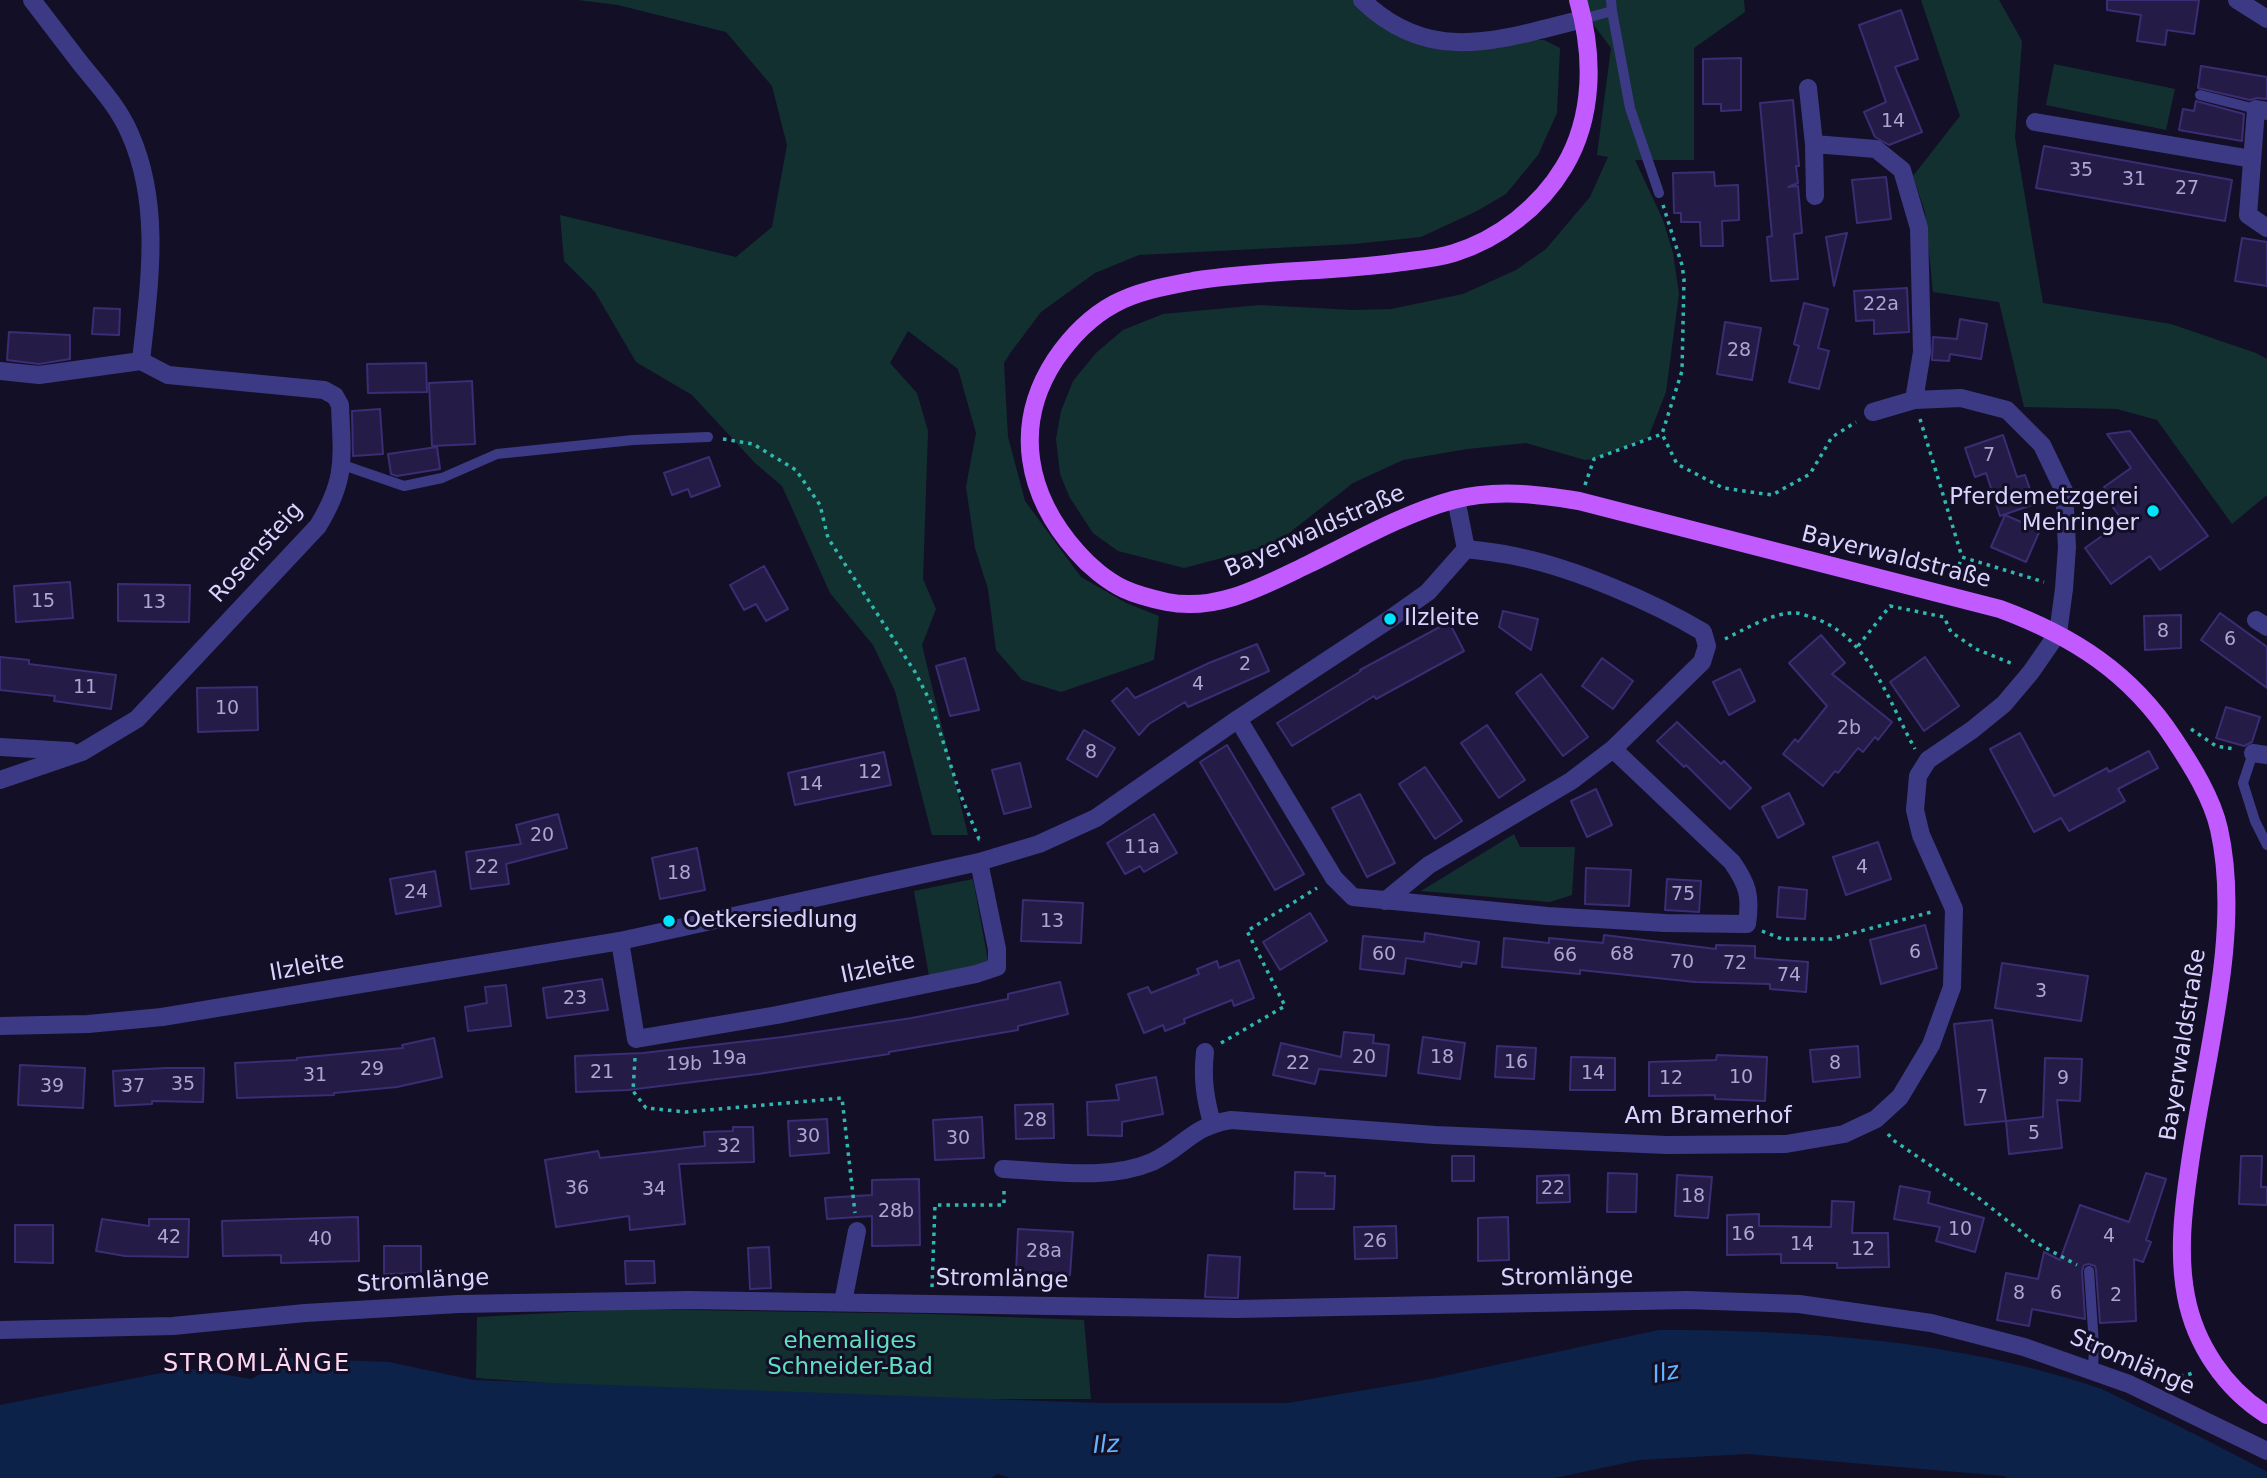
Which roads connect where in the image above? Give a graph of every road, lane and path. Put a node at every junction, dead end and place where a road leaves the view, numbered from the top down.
1 (32, 0) edge
2 (1362, 0) edge
3 (1578, 0) edge
4 (2237, 0) edge
5 (1611, 5) edge
6 (1583, 19) junction
7 (2267, 19) edge
8 (1808, 89) dead end
9 (2200, 94) dead end
10 (2262, 110) edge
11 (2035, 122) dead end
12 (1814, 144) junction
13 (2252, 159) junction
14 (1659, 193) joint
15 (1815, 196) dead end
16 (2267, 228) edge
17 (141, 361) junction
18 (0, 371) edge
19 (1914, 400) junction
20 (1873, 412) joint
21 (1662, 434) junction
22 (708, 437) joint
23 (343, 465) junction
24 (1456, 499) junction
25 (1579, 501) junction
26 (1466, 549) junction
27 (1962, 557) junction
28 (1956, 573) dead end
29 (2064, 589) junction
30 (2058, 632) junction
31 (1707, 646) junction
32 (1858, 646) junction
33 (2031, 672) junction
34 (1238, 719) junction
35 (2163, 721) junction
36 (0, 747) edge
37 (1612, 749) junction
38 (82, 752) junction
39 (2260, 754) edge
40 (1924, 766) junction
41 (0, 780) edge
42 (992, 837) dead end
43 (2267, 845) edge
44 (979, 862) junction
45 (1334, 878) junction
46 (1384, 901) junction
47 (1954, 909) junction
48 (1747, 924) junction
49 (620, 941) junction
50 (0, 1026) edge
51 (636, 1039) junction
52 (1205, 1052) joint
53 (1876, 1119) junction
54 (1212, 1123) junction
55 (1003, 1169) dead end
56 (1004, 1205) dead end
57 (857, 1231) joint
58 (2089, 1271) joint
59 (843, 1302) junction
60 (932, 1303) junction
61 (0, 1330) edge
62 (2094, 1345) junction
63 (2212, 1361) junction
64 (2093, 1371) junction
65 (2267, 1415) edge
66 (2267, 1451) edge

1 - 17 street
2 - 6 street
3 - 6 main road, Bayerwaldstraße
4 - 7 street
5 - 6 lane
5 - 14 lane
6 - 24 main road, Bayerwaldstraße
8 - 12 street
9 - 10 lane
10 - 13 street
11 - 13 street
12 - 15 street
12 - 19 street
13 - 16 street
14 - 21 path
17 - 18 street
17 - 23 street, Rosensteig
19 - 20 street
19 - 27 path
19 - 29 street
20 - 21 path
21 - 25 path
22 - 23 lane
22 - 42 path
23 - 38 street, Rosensteig
24 - 25 main road, Bayerwaldstraße
24 - 26 street
25 - 30 main road, Bayerwaldstraße
26 - 31 street
26 - 34 street, Ilzleite
27 - 28 path
27 - 29 path
29 - 30 street
30 - 33 street
30 - 35 main road, Bayerwaldstraße
31 - 32 path
31 - 37 street
32 - 33 path
32 - 40 path
33 - 40 street
34 - 44 street, Ilzleite
34 - 45 street
35 - 39 path
35 - 63 main road, Bayerwaldstraße
36 - 38 street
37 - 46 street
37 - 48 street
38 - 41 street, Rosensteig
39 - 43 lane
40 - 47 street, Am Bramerhof
44 - 49 street, Ilzleite
44 - 51 street, Ilzleite
45 - 46 street
45 - 52 path
46 - 48 street
47 - 48 path
47 - 53 street, Am Bramerhof
49 - 50 street, Ilzleite
49 - 51 street
51 - 57 path
52 - 54 street
53 - 54 street, Am Bramerhof
53 - 58 path
54 - 55 street, Am Bramerhof
56 - 60 path
57 - 59 street
58 - 62 lane
59 - 60 street, Stromlänge
59 - 61 street, Stromlänge
60 - 64 street, Stromlänge
62 - 63 path
62 - 64 lane
63 - 65 main road, Bayerwaldstraße
64 - 66 street, Stromlänge

